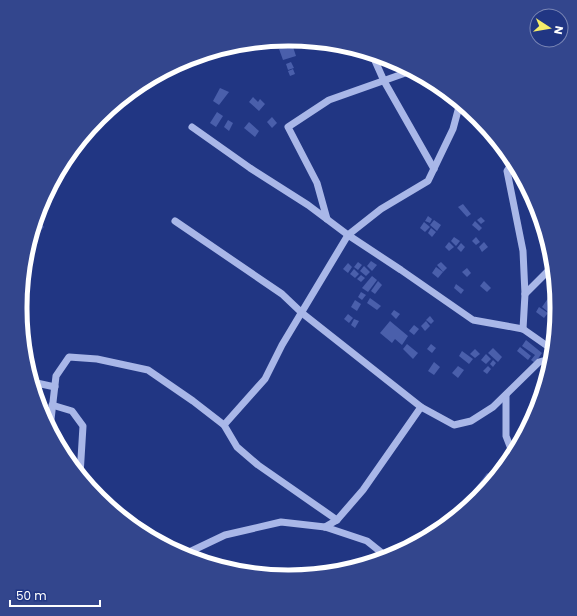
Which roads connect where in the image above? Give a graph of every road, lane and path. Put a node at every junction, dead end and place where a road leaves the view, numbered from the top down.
1 (375, 61) edge
2 (405, 73) edge
3 (384, 81) junction
4 (459, 109) edge
5 (192, 127) dead end
6 (509, 168) edge
7 (434, 169) junction
8 (327, 219) junction
9 (175, 221) dead end
10 (348, 235) junction
11 (548, 271) edge
12 (525, 294) junction
13 (302, 313) junction
14 (524, 329) junction
15 (547, 346) edge
16 (545, 360) edge
17 (38, 383) edge
18 (55, 387) junction
19 (506, 394) junction
20 (52, 405) junction
21 (421, 407) junction
22 (51, 417) edge
23 (224, 426) junction
24 (510, 446) edge
25 (81, 466) edge
26 (337, 520) junction
27 (325, 527) junction
28 (191, 551) edge
29 (382, 553) edge

1 - 3 street
2 - 3 street
3 - 7 street
3 - 8 street
4 - 7 street
5 - 8 street
6 - 12 street
7 - 10 street
8 - 10 street
9 - 13 street
10 - 13 street
10 - 14 street
11 - 12 street
12 - 14 street
13 - 21 street
13 - 23 street
14 - 15 street
16 - 19 street
17 - 18 street
18 - 20 street
18 - 23 street
19 - 21 street
19 - 24 street
20 - 22 street
20 - 25 street
21 - 26 street
23 - 26 street
26 - 27 street
27 - 28 street
27 - 29 street

